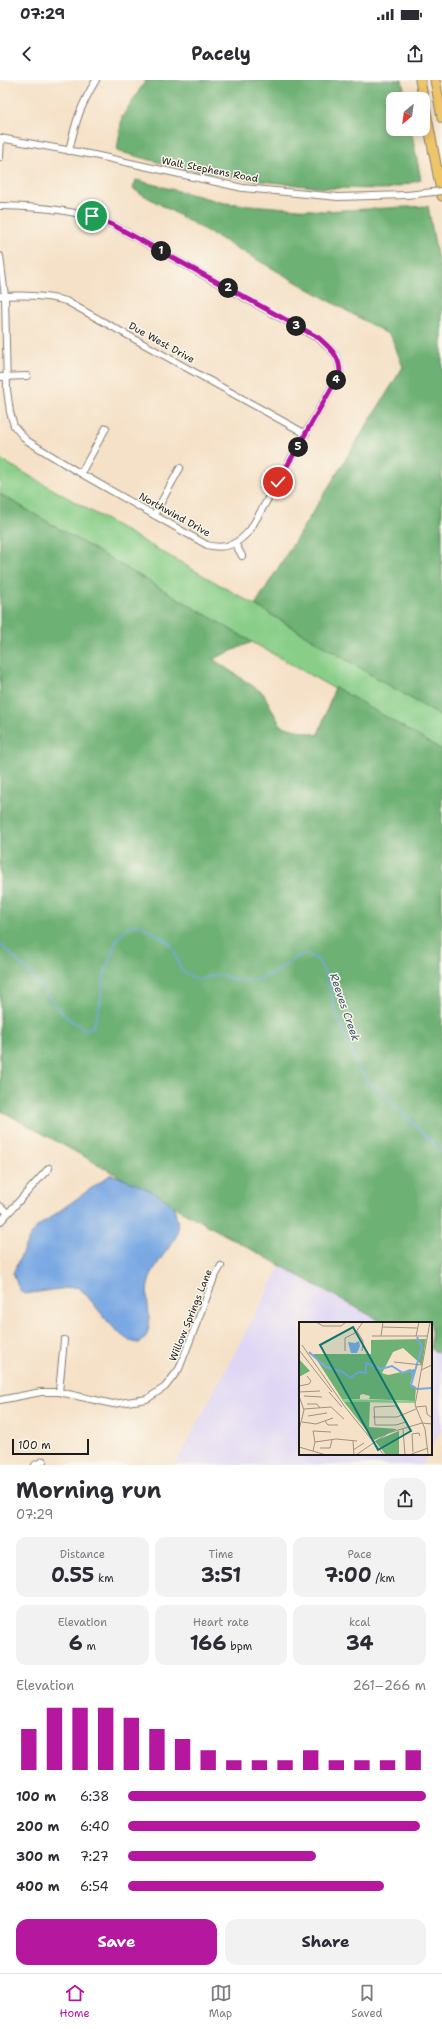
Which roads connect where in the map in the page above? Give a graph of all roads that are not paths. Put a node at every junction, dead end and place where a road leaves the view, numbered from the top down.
1 (96, 80) edge
2 (420, 80) edge
3 (435, 80) edge
4 (442, 118) edge
5 (1, 138) edge
6 (69, 151) junction
7 (0, 158) edge
8 (442, 190) edge
9 (442, 196) edge
10 (0, 206) edge
11 (0, 256) edge
12 (2, 296) edge
13 (3, 376) edge
14 (27, 376) dead end
15 (106, 428) dead end
16 (306, 434) junction
17 (180, 468) dead end
18 (81, 473) junction
19 (154, 515) junction
20 (235, 543) junction
21 (242, 556) dead end
22 (49, 1168) dead end
23 (0, 1206) edge
24 (7, 1212) junction
25 (0, 1222) edge
26 (221, 1266) dead end
27 (64, 1340) dead end
28 (59, 1392) junction
29 (0, 1400) edge
30 (43, 1461) dead end
31 (35, 1465) edge

1 - 6 street
2 - 9 highway
3 - 4 highway
5 - 6 street, Walt Stephens Road
5 - 7 street
6 - 8 street, Walt Stephens Road, bridge
10 - 16 street, Northwind Drive
11 - 12 street, Northwind Drive
12 - 13 street, Northwind Drive
12 - 16 street, Due West Drive
13 - 14 street
13 - 18 street, Northwind Drive
15 - 18 street
16 - 20 street, Northwind Drive
17 - 19 street
18 - 19 street, Northwind Drive
19 - 20 street, Northwind Drive
20 - 21 street
22 - 24 street
23 - 24 street
24 - 25 street
26 - 28 street, Willow Springs Lane
27 - 28 street
28 - 29 street, Willow Springs Lane
30 - 31 street

